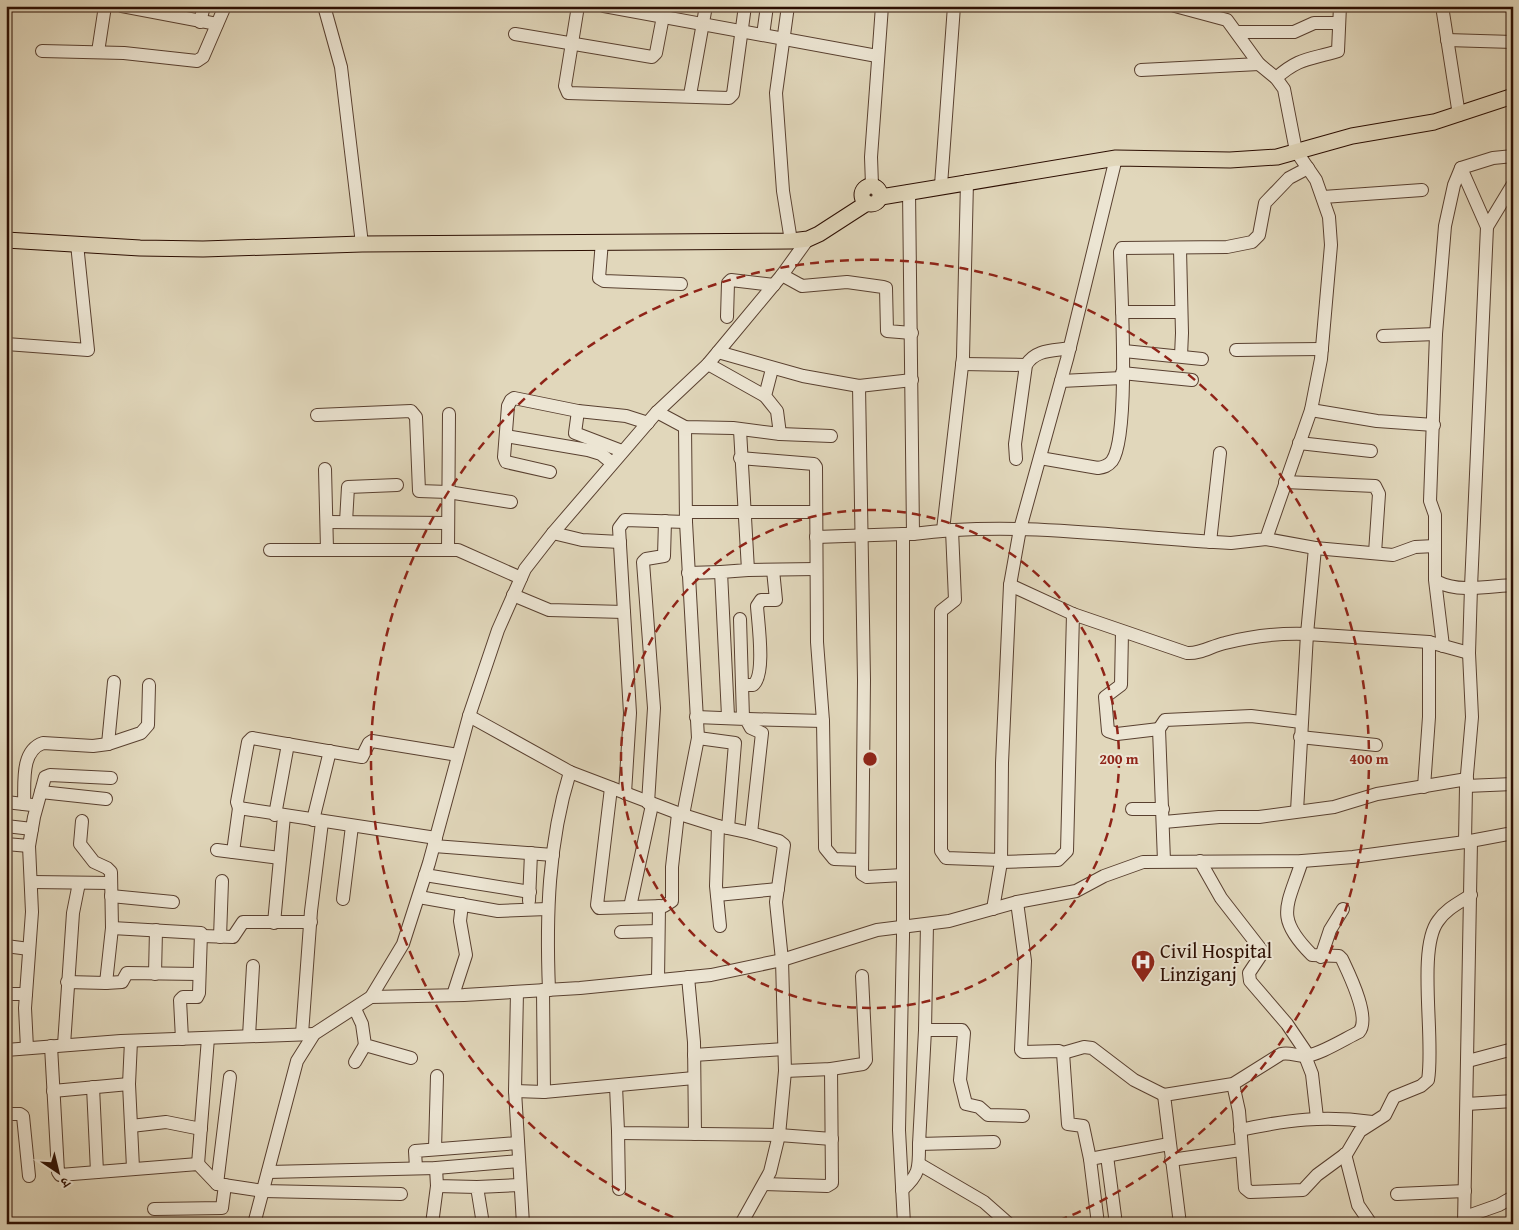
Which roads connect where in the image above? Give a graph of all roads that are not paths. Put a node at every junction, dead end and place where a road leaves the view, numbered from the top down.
1 (105, 6) edge
2 (204, 6) edge
3 (225, 6) edge
4 (324, 6) edge
5 (578, 6) edge
6 (604, 6) edge
7 (706, 6) edge
8 (745, 6) edge
9 (767, 6) edge
10 (788, 6) edge
11 (882, 6) edge
12 (954, 6) edge
13 (1340, 6) edge
14 (1442, 6) edge
15 (129, 7) edge
16 (1180, 7) edge
17 (623, 8) edge
18 (152, 9) edge
19 (664, 11) edge
20 (200, 22) junction
21 (1338, 23) junction
22 (217, 24) junction
23 (703, 25) junction
24 (742, 31) junction
25 (1238, 32) junction
26 (515, 34) dead end
27 (763, 34) junction
28 (784, 38) junction
29 (1447, 40) junction
30 (1513, 42) edge
31 (572, 44) junction
32 (42, 50) dead end
33 (98, 52) junction
34 (877, 56) junction
35 (1259, 64) junction
36 (1141, 70) dead end
37 (1276, 78) junction
38 (690, 95) junction
39 (1513, 96) edge
40 (1459, 115) junction
41 (1296, 151) junction
42 (1513, 156) edge
43 (1116, 158) junction
44 (1308, 168) junction
45 (1461, 168) junction
46 (967, 181) junction
47 (1513, 184) edge
48 (941, 185) junction
49 (1422, 190) dead end
50 (909, 191) junction
51 (873, 195) junction
52 (1323, 197) junction
53 (1487, 228) junction
54 (808, 239) junction
55 (6, 240) edge
56 (602, 241) junction
57 (791, 241) junction
58 (77, 244) junction
59 (362, 244) junction
60 (1180, 249) junction
61 (778, 280) junction
62 (681, 284) dead end
63 (1122, 312) junction
64 (1180, 312) junction
65 (727, 317) dead end
66 (912, 333) junction
67 (1436, 334) junction
68 (1383, 336) dead end
69 (6, 344) edge
70 (1070, 348) junction
71 (1322, 349) junction
72 (1124, 350) junction
73 (1236, 350) dead end
74 (718, 352) junction
75 (1181, 356) junction
76 (1202, 359) dead end
77 (708, 364) junction
78 (962, 364) junction
79 (1026, 365) junction
80 (772, 368) junction
81 (1122, 376) junction
82 (912, 380) junction
83 (1192, 380) dead end
84 (1061, 381) junction
85 (858, 386) junction
86 (765, 396) junction
87 (1311, 410) junction
88 (578, 412) junction
89 (657, 412) junction
90 (449, 414) dead end
91 (317, 415) dead end
92 (648, 423) junction
93 (1434, 425) junction
94 (685, 427) junction
95 (740, 430) junction
96 (780, 434) junction
97 (506, 436) junction
98 (831, 436) dead end
99 (1299, 443) junction
100 (622, 451) junction
101 (1371, 451) dead end
102 (1220, 453) dead end
103 (740, 458) junction
104 (1040, 458) junction
105 (1016, 459) dead end
106 (612, 463) junction
107 (325, 468) dead end
108 (550, 472) dead end
109 (1286, 482) junction
110 (397, 485) dead end
111 (448, 492) junction
112 (511, 502) dead end
113 (744, 512) junction
114 (816, 512) junction
115 (686, 517) junction
116 (665, 521) junction
117 (327, 522) junction
118 (346, 522) junction
119 (448, 523) junction
120 (1020, 529) junction
121 (947, 530) junction
122 (553, 533) junction
123 (908, 534) junction
124 (862, 535) junction
125 (816, 537) junction
126 (1266, 539) junction
127 (620, 542) junction
128 (1210, 542) junction
129 (1434, 546) junction
130 (1315, 548) junction
131 (327, 549) junction
132 (270, 550) dead end
133 (448, 550) junction
134 (1375, 554) junction
135 (816, 569) junction
136 (748, 570) junction
137 (773, 570) junction
138 (720, 572) junction
139 (688, 573) junction
140 (521, 578) junction
141 (1438, 582) dead end
142 (1010, 585) junction
143 (1513, 585) edge
144 (1471, 587) junction
145 (513, 595) junction
146 (624, 612) junction
147 (1073, 614) junction
148 (740, 619) dead end
149 (1122, 632) junction
150 (1307, 634) junction
151 (1429, 642) junction
152 (1443, 646) junction
153 (1469, 654) junction
154 (114, 682) dead end
155 (149, 685) dead end
156 (744, 685) junction
157 (469, 716) junction
158 (728, 716) junction
159 (696, 717) junction
160 (746, 719) junction
161 (823, 721) junction
162 (1301, 722) junction
163 (1159, 730) junction
164 (1300, 737) junction
165 (698, 738) junction
166 (108, 744) junction
167 (288, 744) junction
168 (1376, 745) dead end
169 (330, 751) junction
170 (458, 755) junction
171 (570, 772) junction
172 (111, 778) dead end
173 (1466, 783) junction
174 (1513, 784) edge
175 (1424, 787) junction
176 (611, 788) junction
177 (41, 792) junction
178 (625, 793) junction
179 (106, 799) dead end
180 (6, 802) edge
181 (24, 804) junction
182 (650, 804) junction
183 (37, 806) junction
184 (239, 808) junction
185 (1132, 809) dead end
186 (1163, 809) junction
187 (1297, 811) junction
188 (680, 814) junction
189 (279, 815) junction
190 (82, 821) dead end
191 (318, 821) junction
192 (1164, 822) junction
193 (6, 826) edge
194 (352, 826) junction
195 (723, 827) junction
196 (32, 829) junction
197 (751, 833) junction
198 (1513, 833) edge
199 (435, 842) junction
200 (1468, 842) junction
201 (6, 844) edge
202 (29, 846) junction
203 (217, 850) dead end
204 (233, 852) junction
205 (531, 853) junction
206 (553, 855) junction
207 (280, 858) junction
208 (862, 860) junction
209 (1001, 861) junction
210 (1164, 861) junction
211 (1200, 861) junction
212 (1302, 861) junction
213 (903, 875) junction
214 (425, 876) junction
215 (222, 881) dead end
216 (32, 882) junction
217 (111, 883) junction
218 (79, 884) junction
219 (778, 889) junction
220 (530, 892) junction
221 (717, 895) junction
222 (1470, 895) junction
223 (111, 896) junction
224 (418, 897) junction
225 (343, 899) dead end
226 (173, 902) dead end
227 (1017, 902) junction
228 (462, 904) junction
229 (659, 906) junction
230 (630, 907) junction
231 (548, 909) junction
232 (993, 909) junction
233 (1343, 909) dead end
234 (529, 910) junction
235 (311, 922) junction
236 (274, 923) junction
237 (927, 924) junction
238 (720, 926) dead end
239 (112, 928) junction
240 (902, 928) junction
241 (156, 930) junction
242 (658, 931) junction
243 (622, 932) dead end
244 (202, 936) junction
245 (220, 937) junction
246 (6, 946) edge
247 (30, 948) junction
248 (1321, 957) junction
249 (782, 960) junction
250 (253, 966) dead end
251 (155, 974) junction
252 (199, 974) junction
253 (862, 976) dead end
254 (688, 977) junction
255 (658, 980) junction
256 (67, 982) junction
257 (106, 983) junction
258 (546, 990) junction
259 (517, 992) junction
260 (6, 994) edge
261 (26, 994) junction
262 (453, 995) junction
263 (371, 997) junction
264 (355, 1009) junction
265 (925, 1030) junction
266 (308, 1034) junction
267 (249, 1036) junction
268 (208, 1038) junction
269 (182, 1039) junction
270 (131, 1041) junction
271 (366, 1045) junction
272 (57, 1046) junction
273 (27, 1048) junction
274 (784, 1049) junction
275 (1513, 1049) edge
276 (6, 1050) edge
277 (1063, 1053) junction
278 (694, 1055) junction
279 (1306, 1056) junction
280 (411, 1058) dead end
281 (1468, 1061) junction
282 (355, 1062) dead end
283 (831, 1069) junction
284 (785, 1071) junction
285 (437, 1076) dead end
286 (230, 1077) dead end
287 (694, 1078) junction
288 (129, 1084) junction
289 (1233, 1084) junction
290 (616, 1086) junction
291 (93, 1087) junction
292 (53, 1091) junction
293 (515, 1091) junction
294 (544, 1092) junction
295 (1164, 1095) junction
296 (1513, 1101) edge
297 (1467, 1104) junction
298 (6, 1114) edge
299 (1024, 1116) dead end
300 (1318, 1118) junction
301 (1372, 1122) junction
302 (131, 1126) junction
303 (201, 1129) junction
304 (1240, 1130) junction
305 (618, 1131) junction
306 (695, 1134) junction
307 (779, 1135) junction
308 (832, 1139) junction
309 (994, 1142) dead end
310 (518, 1143) junction
311 (919, 1144) junction
312 (1169, 1144) junction
313 (435, 1148) junction
314 (1242, 1150) junction
315 (1345, 1154) junction
316 (1107, 1156) junction
317 (1090, 1159) junction
318 (519, 1160) junction
319 (1171, 1160) junction
320 (198, 1164) junction
321 (919, 1164) junction
322 (133, 1168) junction
323 (416, 1168) junction
324 (436, 1168) junction
325 (97, 1172) junction
326 (268, 1172) junction
327 (29, 1176) dead end
328 (221, 1184) junction
329 (520, 1184) junction
330 (764, 1184) junction
331 (437, 1186) junction
332 (477, 1187) junction
333 (619, 1189) dead end
334 (902, 1190) junction
335 (263, 1191) junction
336 (1465, 1191) junction
337 (401, 1194) dead end
338 (1397, 1194) dead end
339 (1513, 1197) edge
340 (154, 1209) dead end
341 (1464, 1220) edge
342 (254, 1224) edge
343 (432, 1224) edge
344 (483, 1224) edge
345 (523, 1224) edge
346 (741, 1224) edge
347 (904, 1224) edge
348 (1009, 1224) edge
349 (1098, 1224) edge
350 (1116, 1224) edge
351 (1180, 1224) edge
352 (1370, 1224) edge

1 - 33 street
2 - 20 street
3 - 22 street
4 - 59 street
5 - 31 street
6 - 17 street
7 - 23 street
8 - 24 street
9 - 27 street
10 - 28 street
11 - 34 street
12 - 48 street
13 - 21 street
14 - 29 street
15 - 18 street
16 - 25 street
17 - 19 street
18 - 20 street
19 - 23 street
19 - 31 street
20 - 22 street
21 - 25 street
21 - 37 street
22 - 33 street
23 - 24 street
23 - 38 street
24 - 27 street
24 - 38 street
25 - 35 street
26 - 31 street
27 - 28 street
28 - 34 street
28 - 57 street
29 - 30 street
29 - 40 street
31 - 38 street
32 - 33 street
34 - 51 street
35 - 36 street
35 - 37 street
37 - 41 street
39 - 40 main road
40 - 41 main road
41 - 43 main road
41 - 44 street
42 - 45 street
43 - 46 main road
43 - 70 street
44 - 52 street
44 - 60 street
45 - 53 street
45 - 67 street
46 - 48 main road
46 - 78 street
47 - 53 street
48 - 50 main road
49 - 52 street
50 - 51 main road
50 - 66 street
51 - 54 main road
52 - 71 street
53 - 144 street
54 - 57 main road
54 - 61 street
55 - 58 main road
56 - 57 main road
56 - 59 main road
56 - 62 street
58 - 59 main road
58 - 69 street
60 - 63 street
60 - 64 street
61 - 65 street
61 - 66 street
61 - 74 street
63 - 64 street
63 - 72 street
64 - 75 street
66 - 82 street
67 - 68 street
67 - 93 street
70 - 79 street
70 - 84 street
71 - 73 street
71 - 87 street
72 - 75 street
72 - 81 street
74 - 77 street
74 - 80 street
75 - 76 street
77 - 86 street
77 - 89 street
78 - 79 street
78 - 121 street
79 - 105 street
80 - 85 street
80 - 86 street
81 - 83 street
81 - 84 street
81 - 104 street
82 - 85 street
82 - 123 street
84 - 104 street
85 - 124 street
86 - 96 street
87 - 93 street
87 - 99 street
88 - 92 street
88 - 97 street
88 - 100 street
89 - 92 street
89 - 94 street
90 - 111 street
91 - 111 street
92 - 100 street
93 - 129 street
94 - 95 street
94 - 115 street
95 - 96 street
95 - 103 street
96 - 98 street
97 - 106 street
97 - 108 street
99 - 101 street
99 - 109 street
100 - 106 street
102 - 128 street
103 - 113 street
103 - 114 street
104 - 120 street
106 - 122 street
107 - 117 street
109 - 126 street
109 - 134 street
110 - 118 street
111 - 112 street
111 - 119 street
113 - 114 street
113 - 115 street
113 - 136 street
114 - 125 street
115 - 116 street
115 - 139 street
116 - 127 street
116 - 182 street
117 - 118 street
117 - 131 street
118 - 119 street
119 - 133 street
120 - 121 street
120 - 128 street
120 - 142 street
121 - 123 street
121 - 209 street
122 - 127 street
122 - 140 street
123 - 124 street
123 - 213 street
124 - 125 street
124 - 208 street
125 - 135 street
126 - 128 street
126 - 130 street
127 - 146 street
129 - 134 street
129 - 152 street
130 - 134 street
130 - 150 street
131 - 132 street
131 - 133 street
133 - 140 street
135 - 137 street
135 - 161 street
136 - 137 street
136 - 138 street
137 - 156 street
138 - 139 street
138 - 158 street
139 - 159 street
140 - 145 street
141 - 144 street
142 - 147 street
142 - 209 street
143 - 144 street
144 - 153 street
145 - 146 street
145 - 157 street
146 - 178 street
147 - 149 street
147 - 209 street
148 - 156 street
149 - 150 street
149 - 163 street
150 - 151 street
150 - 162 street
151 - 152 street
151 - 175 street
152 - 153 street
153 - 173 street
154 - 166 street
155 - 166 street
156 - 160 street
157 - 170 street
157 - 171 street
158 - 159 street
158 - 160 street
159 - 165 street
160 - 161 street
160 - 197 street
161 - 208 street
162 - 163 street
162 - 164 street
163 - 186 street
164 - 168 street
164 - 187 street
165 - 188 street
165 - 195 street
166 - 181 street
167 - 169 street
167 - 184 street
167 - 189 street
169 - 170 street
169 - 191 street
170 - 199 street
171 - 176 street
171 - 206 street
172 - 177 street
173 - 174 street
173 - 175 street
173 - 200 street
175 - 187 street
176 - 178 street
176 - 230 street
177 - 179 street
177 - 183 street
178 - 182 street
180 - 181 street
181 - 183 street
182 - 188 street
182 - 230 street
183 - 196 street
184 - 189 street
184 - 204 street
185 - 186 street
186 - 192 street
187 - 192 street
188 - 195 street
188 - 229 street
189 - 191 street
189 - 207 street
190 - 217 street
191 - 194 street
191 - 235 street
192 - 210 street
193 - 196 street
194 - 199 street
194 - 225 street
195 - 197 street
195 - 221 street
196 - 202 street
197 - 219 street
198 - 200 street
199 - 205 street
199 - 214 street
200 - 212 street
200 - 222 street
201 - 202 street
202 - 216 street
203 - 204 street
204 - 207 street
205 - 206 street
205 - 220 street
206 - 231 street
207 - 236 street
208 - 213 street
209 - 232 street
210 - 211 street
210 - 227 street
211 - 212 street
211 - 279 street
212 - 248 street
213 - 240 street
214 - 220 street
214 - 224 street
215 - 245 street
216 - 218 street
216 - 247 street
217 - 218 street
217 - 223 street
218 - 256 street
219 - 221 street
219 - 249 street
220 - 234 street
221 - 238 street
222 - 281 street
222 - 301 street
223 - 226 street
223 - 239 street
224 - 228 street
224 - 263 street
227 - 232 street
227 - 277 street
228 - 234 street
228 - 262 street
229 - 230 street
229 - 242 street
231 - 234 street
231 - 258 street
232 - 237 street
233 - 248 street
235 - 236 street
235 - 266 street
236 - 245 street
237 - 240 street
237 - 265 street
239 - 241 street
239 - 257 street
240 - 249 street
240 - 334 street
241 - 244 street
241 - 251 street
242 - 243 street
242 - 255 street
244 - 245 street
244 - 252 street
246 - 247 street
247 - 261 street
248 - 279 street
249 - 254 street
249 - 274 street
250 - 267 street
251 - 252 street
251 - 257 street
252 - 269 street
253 - 283 street
254 - 255 street
254 - 278 street
255 - 258 street
256 - 257 street
256 - 272 street
258 - 259 street
258 - 294 street
259 - 262 street
259 - 293 street
260 - 261 street
261 - 273 street
262 - 263 street
263 - 264 street
264 - 266 street
264 - 271 street
265 - 299 street
265 - 311 street
266 - 267 street
266 - 326 street
267 - 268 street
268 - 269 street
268 - 303 street
269 - 270 street
270 - 272 street
270 - 288 street
271 - 280 street
271 - 282 street
272 - 273 street
272 - 292 street
273 - 276 street
274 - 278 street
274 - 284 street
275 - 281 street
277 - 295 street
277 - 317 street
278 - 287 street
279 - 289 street
279 - 300 street
281 - 297 street
283 - 284 street
283 - 308 street
284 - 307 street
285 - 313 street
286 - 328 street
287 - 290 street
287 - 306 street
288 - 291 street
288 - 302 street
289 - 295 street
289 - 304 street
290 - 294 street
290 - 305 street
291 - 292 street
291 - 325 street
292 - 325 street
293 - 294 street
293 - 310 street
295 - 312 street
296 - 297 street
297 - 336 street
298 - 327 street
300 - 301 street
300 - 304 street
301 - 315 street
302 - 303 street
302 - 322 street
303 - 320 street
304 - 314 street
305 - 306 street
305 - 333 street
306 - 307 street
307 - 308 street
307 - 330 street
308 - 330 street
309 - 311 street
310 - 313 street
310 - 318 street
311 - 321 street
312 - 316 street
312 - 319 street
313 - 323 street
314 - 315 street
314 - 319 street
315 - 352 street
316 - 317 street
316 - 350 street
317 - 349 street
318 - 324 street
318 - 329 street
319 - 351 street
320 - 322 street
320 - 328 street
321 - 334 street
321 - 348 street
322 - 325 street
323 - 324 street
323 - 326 street
324 - 331 street
326 - 335 street
328 - 335 street
328 - 340 street
329 - 332 street
329 - 345 street
330 - 346 street
331 - 332 street
331 - 343 street
332 - 344 street
334 - 347 street
335 - 337 street
335 - 342 street
336 - 338 street
336 - 341 street
339 - 341 street

